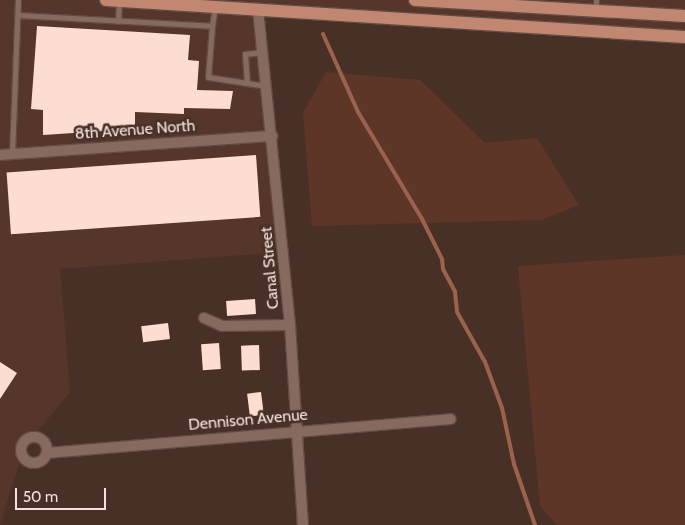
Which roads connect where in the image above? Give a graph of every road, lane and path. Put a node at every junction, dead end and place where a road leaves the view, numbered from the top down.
1 (18, 0) edge
2 (106, 0) edge
3 (415, 0) edge
4 (424, 0) edge
5 (119, 1) edge
6 (596, 5) edge
7 (215, 7) junction
8 (258, 10) junction
9 (18, 15) junction
10 (685, 16) edge
11 (118, 21) junction
12 (212, 26) junction
13 (685, 37) edge
14 (263, 52) junction
15 (247, 83) junction
16 (267, 86) junction
17 (272, 136) junction
18 (12, 154) junction
19 (0, 155) edge
20 (204, 318) dead end
21 (290, 325) junction
22 (451, 419) dead end
23 (299, 430) junction
24 (47, 453) dead end
25 (303, 525) edge

1 - 9 lane
2 - 5 main road
3 - 4 main road
4 - 6 main road
5 - 7 main road
5 - 11 lane
6 - 10 main road
7 - 8 main road
7 - 12 lane
8 - 13 main road
8 - 14 street, Canal Street
9 - 11 lane
9 - 18 lane
11 - 12 lane
12 - 15 lane
14 - 15 lane
14 - 16 street, Canal Street
15 - 16 lane
16 - 17 street, Canal Street
17 - 18 street, 8th Avenue North
17 - 21 street, Canal Street
18 - 19 street, 8th Avenue North
20 - 21 street
21 - 23 street, Canal Street
22 - 23 street, Dennison Avenue
23 - 24 street, Dennison Avenue
23 - 25 street, Canal Street

